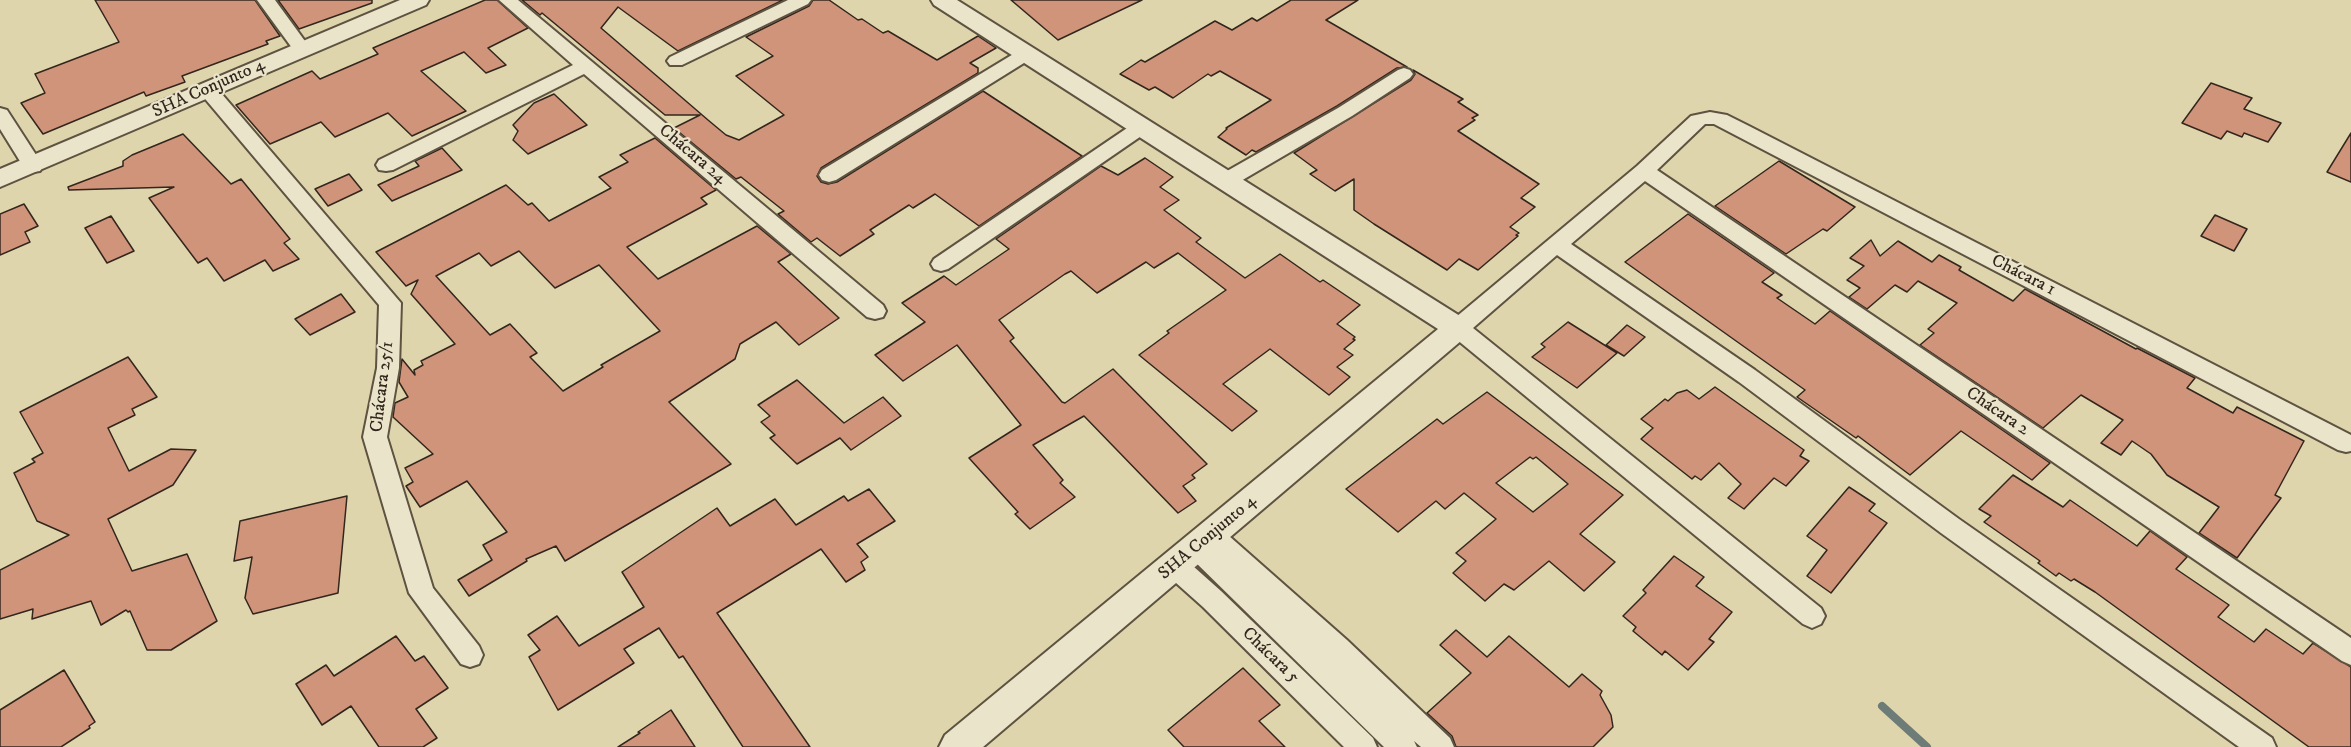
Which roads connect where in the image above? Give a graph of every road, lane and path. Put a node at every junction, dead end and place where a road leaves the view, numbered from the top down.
1 (266, 0) edge
2 (418, 0) edge
3 (508, 0) edge
4 (802, 0) edge
5 (942, 0) edge
6 (301, 48) junction
7 (1026, 54) junction
8 (676, 61) dead end
9 (587, 65) junction
10 (1404, 74) dead end
11 (208, 90) junction
12 (0, 114) edge
13 (1143, 126) junction
14 (386, 165) dead end
15 (33, 166) junction
16 (1644, 171) junction
17 (829, 175) dead end
18 (0, 179) edge
19 (1227, 180) junction
20 (1557, 245) junction
21 (941, 264) dead end
22 (875, 311) dead end
23 (1458, 328) junction
24 (2346, 443) dead end
25 (1194, 550) junction
26 (1812, 616) dead end
27 (2351, 653) edge
28 (470, 655) dead end
29 (970, 743) edge
30 (1363, 747) edge
31 (1403, 747) edge
32 (1440, 747) edge
33 (2262, 747) edge

1 - 6 street
2 - 6 street, SHA Conjunto 4
3 - 9 street, Chácara 24
4 - 8 street
5 - 7 street
6 - 11 street, SHA Conjunto 4
7 - 13 street
7 - 17 street
9 - 14 street
9 - 22 street, Chácara 24
10 - 19 street
11 - 15 street, SHA Conjunto 4
11 - 28 street, Chácara 25/1
12 - 15 street
13 - 19 street
13 - 21 street
15 - 18 street, SHA Conjunto 4
16 - 20 street
16 - 24 street, Chácara 1
16 - 27 street, Chácara 2
19 - 23 street
20 - 23 street
20 - 33 street
23 - 25 street, SHA Conjunto 4
23 - 26 street
25 - 29 street, SHA Conjunto 4
25 - 30 street, Chácara 5
25 - 31 street
25 - 32 street

